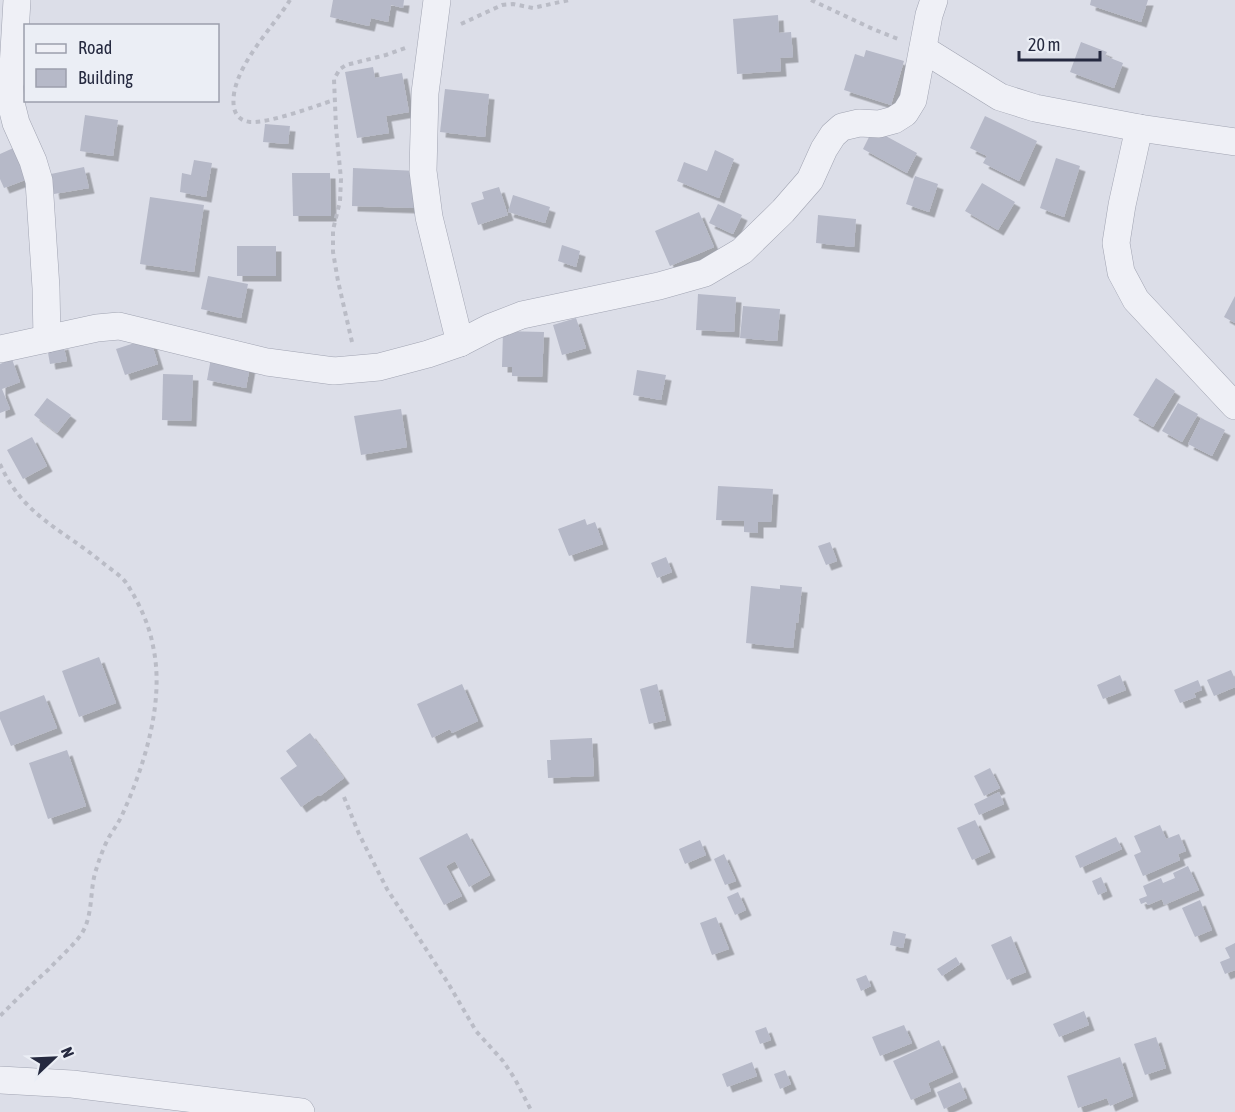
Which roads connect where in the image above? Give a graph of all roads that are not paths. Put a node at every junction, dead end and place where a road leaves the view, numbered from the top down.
1 (17, 0) edge
2 (437, 0) edge
3 (934, 0) edge
4 (923, 49) junction
5 (1139, 128) junction
6 (1235, 142) edge
7 (46, 339) junction
8 (459, 343) junction
9 (0, 349) edge
10 (1235, 406) edge
11 (0, 1080) edge
12 (302, 1112) edge

1 - 7 street
2 - 8 street
3 - 4 street
4 - 5 street
4 - 8 street
5 - 6 street
5 - 10 street
7 - 8 street
7 - 9 street
11 - 12 street

